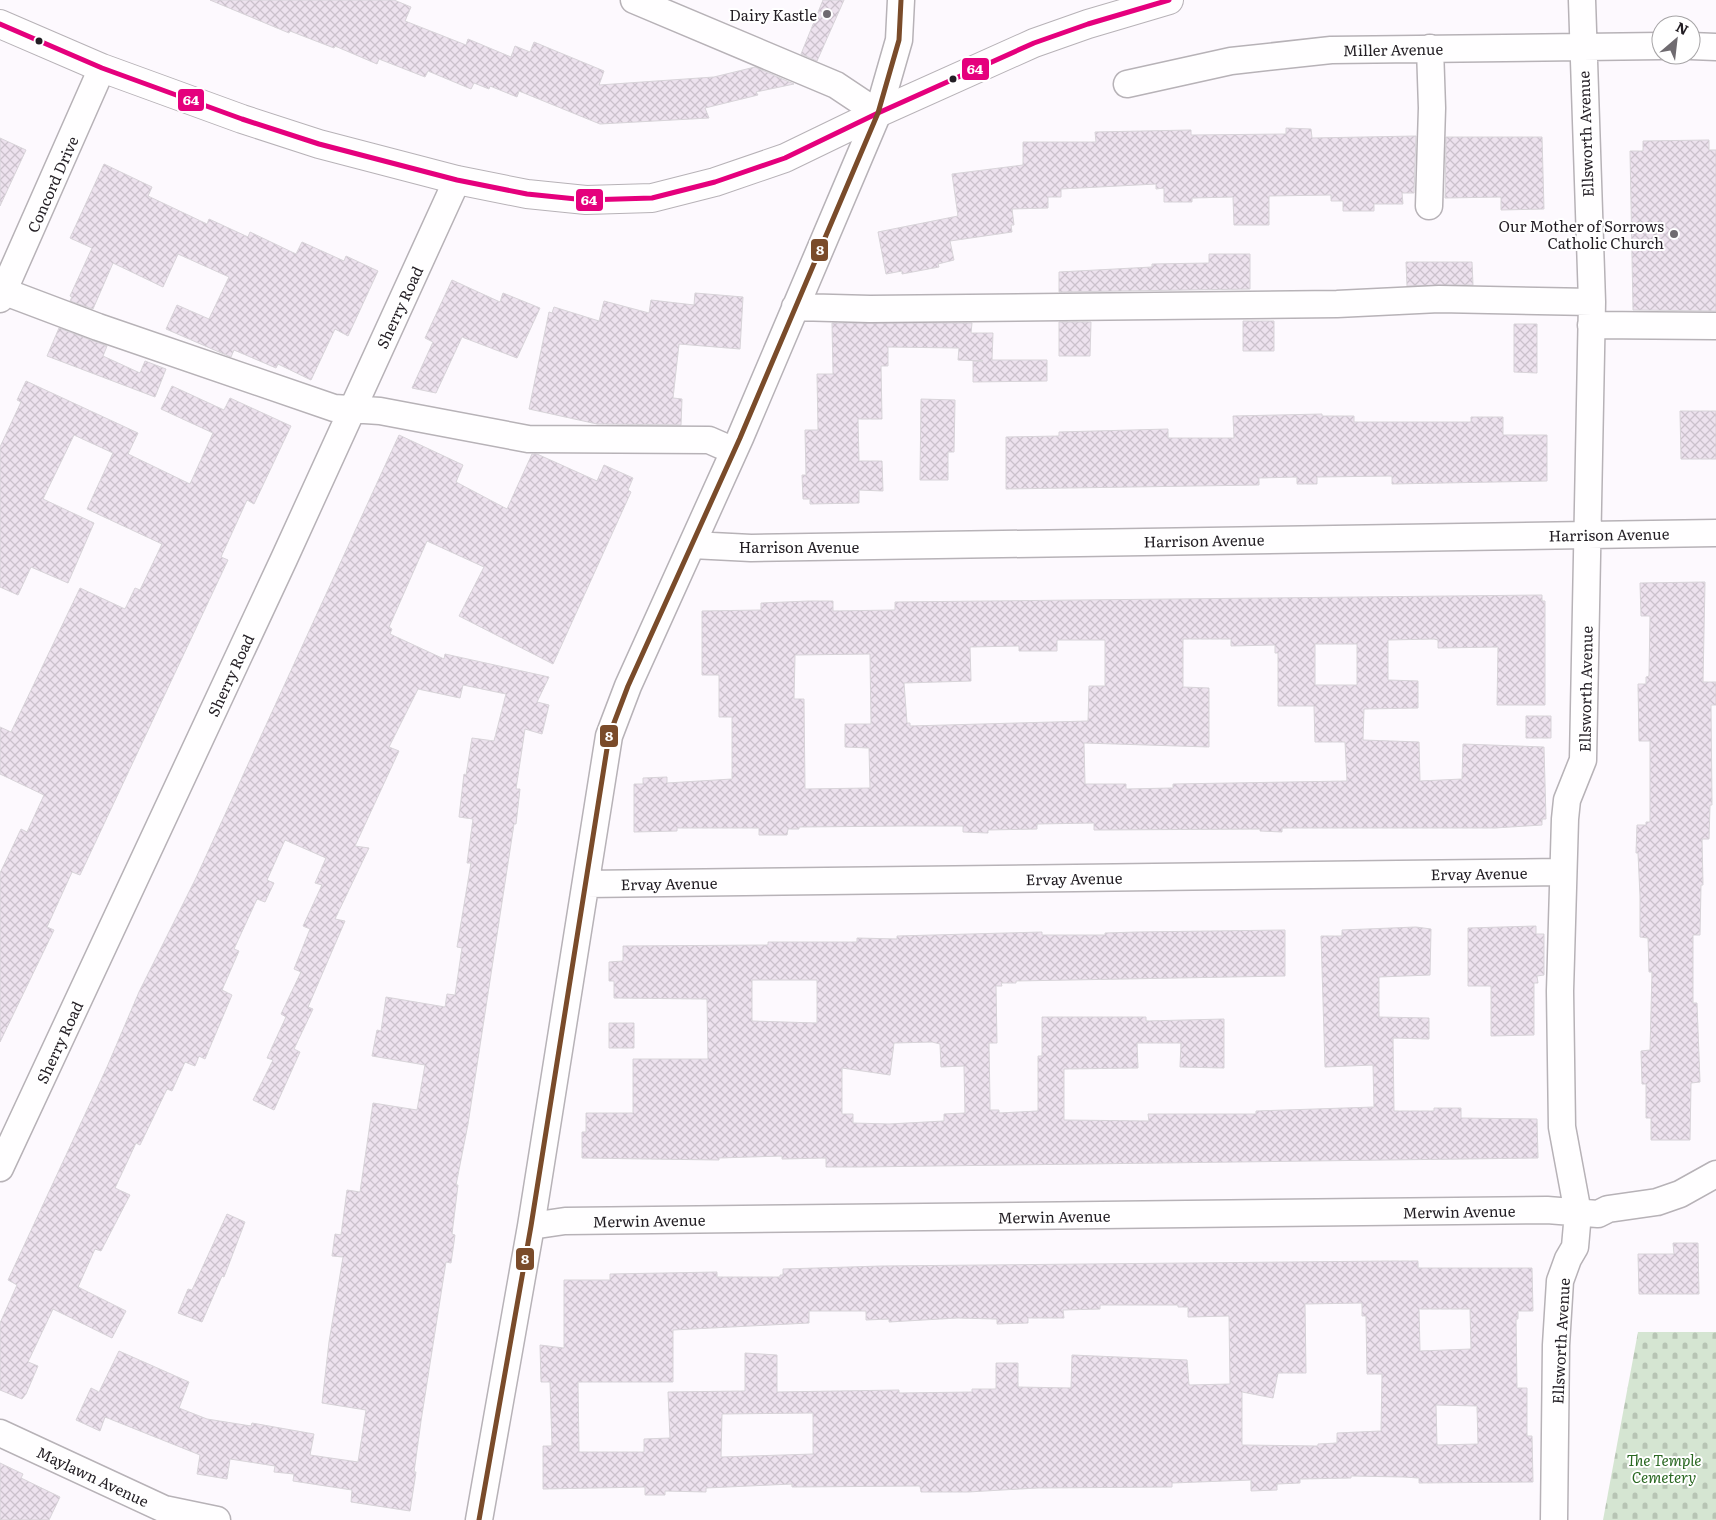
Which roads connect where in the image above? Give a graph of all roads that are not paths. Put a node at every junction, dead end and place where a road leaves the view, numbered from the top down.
1 (634, 0) edge
2 (901, 0) edge
3 (1169, 0) edge
4 (1582, 0) edge
5 (0, 24) edge
6 (1651, 46) edge
7 (1701, 46) edge
8 (1716, 46) edge
9 (1582, 47) junction
10 (1430, 48) junction
11 (102, 68) junction
12 (1127, 84) dead end
13 (878, 113) junction
14 (457, 180) junction
15 (1429, 206) dead end
16 (1, 293) edge
17 (795, 307) junction
18 (1591, 314) junction
19 (1716, 326) edge
20 (352, 409) junction
21 (734, 451) junction
22 (1716, 533) edge
23 (1587, 534) junction
24 (692, 545) junction
25 (1562, 872) junction
26 (586, 884) junction
27 (0, 1168) edge
28 (1716, 1174) edge
29 (1578, 1213) junction
30 (531, 1226) junction
31 (0, 1433) edge
32 (189, 1518) edge
33 (217, 1520) edge
34 (479, 1520) edge
35 (1554, 1520) edge

1 - 13 street
2 - 13 street
3 - 13 main road
4 - 9 street, Ellsworth Avenue
5 - 11 main road
6 - 9 street, Miller Avenue
7 - 8 street
9 - 10 street, Miller Avenue
9 - 18 street, Ellsworth Avenue
10 - 12 street, Miller Avenue
10 - 15 street
11 - 14 main road
11 - 16 street, Concord Drive
13 - 14 main road
13 - 17 street
14 - 20 street, Sherry Road
16 - 20 street
17 - 18 street
17 - 21 street
18 - 19 street
18 - 23 street, Ellsworth Avenue
20 - 21 street
20 - 27 street, Sherry Road
21 - 24 street
22 - 23 street, Harrison Avenue
23 - 24 street, Harrison Avenue
23 - 25 street, Ellsworth Avenue
24 - 26 street
25 - 26 street, Ervay Avenue
25 - 29 street, Ellsworth Avenue
26 - 30 street
28 - 29 street, Merwin Avenue
29 - 30 street, Merwin Avenue
29 - 35 street, Ellsworth Avenue
30 - 34 street
31 - 32 street, Maylawn Avenue
32 - 33 street, Maylawn Avenue

